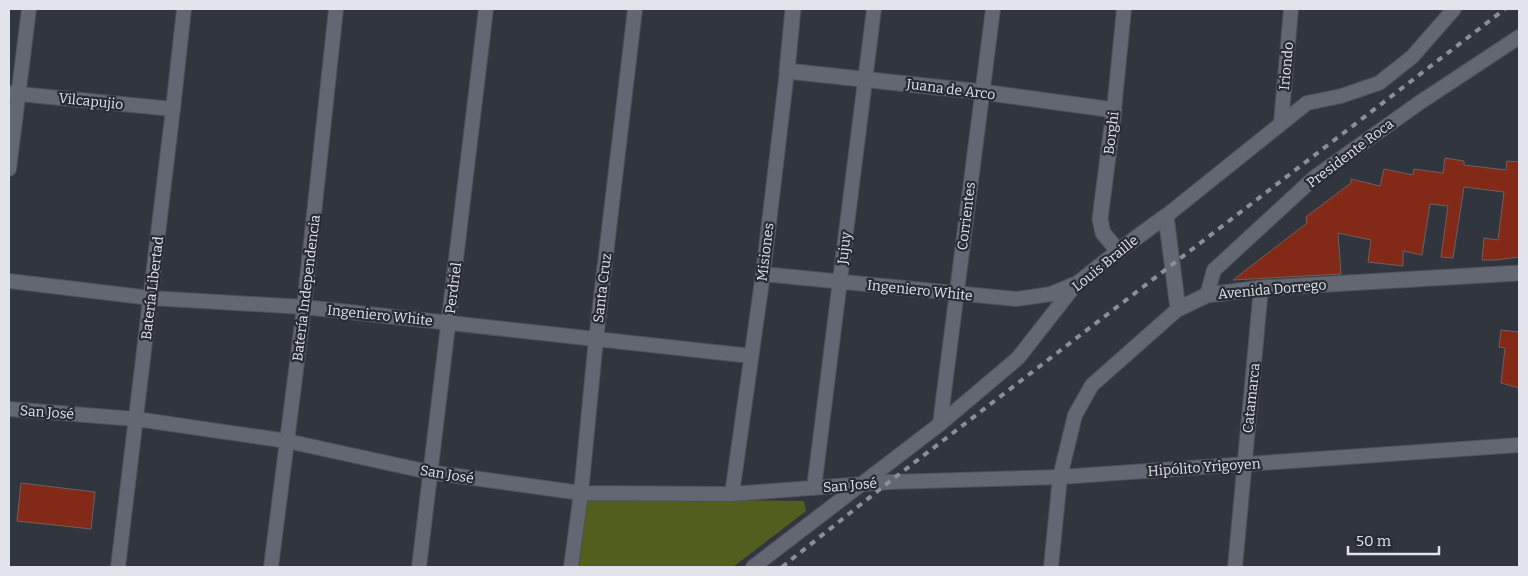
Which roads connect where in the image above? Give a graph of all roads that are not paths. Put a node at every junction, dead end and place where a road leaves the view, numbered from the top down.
1 (29, 9) edge
2 (184, 9) edge
3 (336, 9) edge
4 (486, 9) edge
5 (635, 9) edge
6 (793, 9) edge
7 (874, 9) edge
8 (993, 9) edge
9 (1124, 9) edge
10 (1291, 9) edge
11 (1454, 9) edge
12 (1519, 37) edge
13 (787, 71) junction
14 (866, 79) junction
15 (982, 92) junction
16 (14, 94) edge
17 (173, 110) junction
18 (1114, 110) junction
19 (1281, 123) junction
20 (9, 169) edge
21 (1166, 216) junction
22 (1118, 251) junction
23 (1519, 273) edge
24 (763, 274) junction
25 (9, 281) edge
26 (840, 281) junction
27 (1076, 284) junction
28 (1261, 288) junction
29 (956, 294) junction
30 (1207, 295) junction
31 (150, 298) junction
32 (304, 307) junction
33 (1178, 310) junction
34 (449, 323) junction
35 (596, 339) junction
36 (751, 356) junction
37 (9, 409) edge
38 (136, 419) junction
39 (940, 424) junction
40 (287, 441) junction
41 (1519, 445) edge
42 (1244, 465) junction
43 (429, 472) junction
44 (1060, 477) junction
45 (889, 482) joint
46 (860, 484) junction
47 (814, 488) junction
48 (581, 493) junction
49 (732, 494) junction
50 (118, 567) edge
51 (271, 567) edge
52 (419, 567) edge
53 (570, 567) edge
54 (753, 567) edge
55 (1051, 567) edge
56 (1234, 567) edge

1 - 16 street
2 - 17 street, Batería Libertad
3 - 32 street, Batería Independencia
4 - 34 street, Perdriel
5 - 35 street, Santa Cruz
6 - 13 street, Misiones
7 - 14 street, Jujuy
8 - 15 street, Corrientes
9 - 18 street, Borghi
10 - 19 street, Iriondo
11 - 19 street, Louis Braille
12 - 30 street, Presidente Roca
13 - 14 street, Juana de Arco
13 - 24 street, Misiones
14 - 15 street, Juana de Arco
14 - 26 street, Jujuy
15 - 18 street, Juana de Arco
15 - 29 street, Corrientes
16 - 17 street, Vilcapujio
16 - 20 street
17 - 31 street, Batería Libertad
18 - 22 street, Borghi
19 - 21 street, Louis Braille
21 - 22 street, Louis Braille
21 - 33 street
22 - 27 street, Louis Braille
23 - 28 street, Avenida Dorrego
24 - 26 street, Ingeniero White
24 - 36 street, Misiones
25 - 31 street, Ingeniero White
26 - 29 street, Ingeniero White
26 - 47 street, Jujuy
27 - 29 street, Ingeniero White
27 - 39 street, Louis Braille
28 - 30 street, Avenida Dorrego
28 - 42 street, Catamarca
29 - 39 street, Corrientes
30 - 33 street, Avenida Dorrego
31 - 32 street, Ingeniero White
31 - 38 street, Batería Libertad
32 - 34 street, Ingeniero White
32 - 40 street, Batería Independencia
33 - 44 street, Avenida Dorrego
34 - 35 street, Ingeniero White
34 - 43 street, Perdriel
35 - 36 street, Ingeniero White
35 - 48 street, Santa Cruz
36 - 49 street, Misiones
37 - 38 street, San José
38 - 40 street, San José
38 - 50 street, Batería Libertad
39 - 46 street, Louis Braille
40 - 43 street, San José
40 - 51 street, Batería Independencia
41 - 42 street, Hipólito Yrigoyen
42 - 44 street, Hipólito Yrigoyen
42 - 56 street, Catamarca
43 - 48 street, San José
43 - 52 street, Perdriel
44 - 45 street, Hipólito Yrigoyen
44 - 55 street
45 - 46 street, San José
46 - 47 street, San José
46 - 54 street, Louis Braille
47 - 49 street, San José
48 - 49 street, San José
48 - 53 street, Santa Cruz

